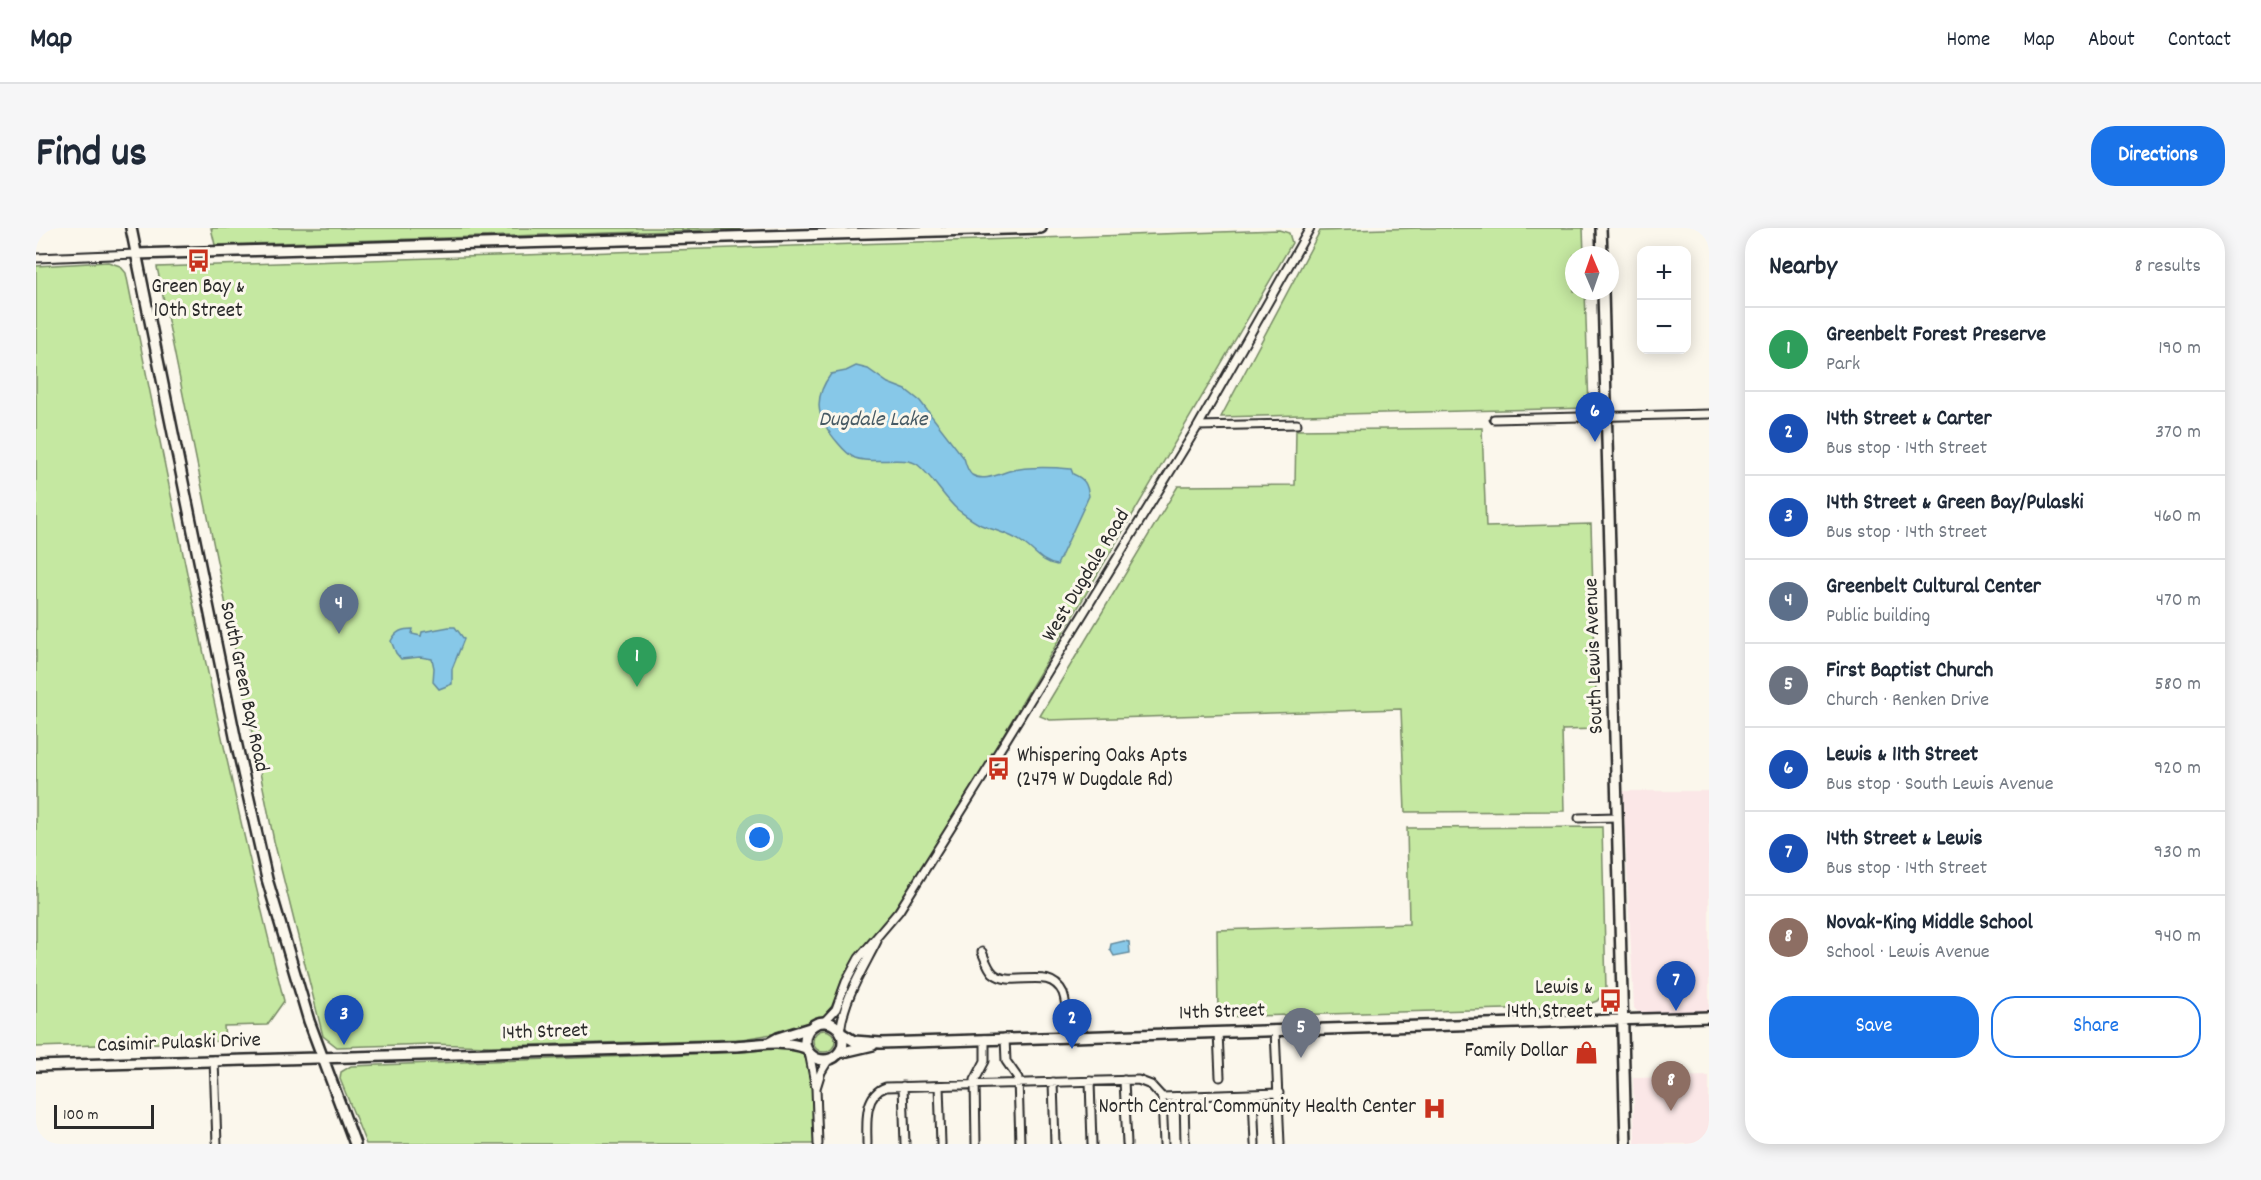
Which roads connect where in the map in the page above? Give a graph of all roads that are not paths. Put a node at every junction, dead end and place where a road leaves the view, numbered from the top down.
1 (130, 228) edge
2 (1041, 228) edge
3 (1310, 228) edge
4 (1601, 228) edge
5 (991, 229) edge
6 (790, 232) edge
7 (1602, 246) edge
8 (136, 254) junction
9 (36, 258) edge
10 (1603, 300) edge
11 (1709, 414) edge
12 (1606, 417) junction
13 (1494, 419) dead end
14 (1297, 424) dead end
15 (1198, 426) junction
16 (1617, 817) junction
17 (1579, 818) dead end
18 (880, 934) junction
19 (982, 952) dead end
20 (1709, 1017) edge
21 (1623, 1020) junction
22 (824, 1023) junction
23 (810, 1028) junction
24 (1275, 1030) junction
25 (1218, 1032) junction
26 (841, 1033) junction
27 (1068, 1036) junction
28 (1005, 1038) junction
29 (985, 1039) junction
30 (769, 1043) junction
31 (881, 1043) junction
32 (808, 1050) junction
33 (839, 1053) junction
34 (322, 1058) junction
35 (829, 1059) junction
36 (214, 1060) junction
37 (36, 1066) edge
38 (1220, 1077) dead end
39 (1124, 1080) junction
40 (1090, 1081) junction
41 (1053, 1082) junction
42 (1018, 1083) junction
43 (975, 1085) junction
44 (903, 1086) junction
45 (939, 1086) junction
46 (816, 1088) junction
47 (1279, 1093) junction
48 (1253, 1094) junction
49 (1184, 1096) junction
50 (1162, 1097) junction
51 (217, 1144) edge
52 (355, 1144) edge
53 (818, 1144) edge
54 (867, 1144) edge
55 (905, 1144) edge
56 (941, 1144) edge
57 (976, 1144) edge
58 (1020, 1144) edge
59 (1055, 1144) edge
60 (1092, 1144) edge
61 (1127, 1144) edge
62 (1164, 1144) edge
63 (1185, 1144) edge
64 (1255, 1144) edge
65 (1280, 1144) edge
66 (1626, 1144) edge

1 - 8 street, South Green Bay Road
2 - 5 street
3 - 15 street, West Dugdale Road
4 - 7 street
5 - 6 street
6 - 8 street
8 - 9 street
8 - 34 street, South Green Bay Road
10 - 12 street, South Lewis Avenue
11 - 12 street
12 - 13 street
12 - 16 street, South Lewis Avenue
14 - 15 street
15 - 18 street, West Dugdale Road
16 - 17 street
16 - 21 street, South Lewis Avenue
18 - 22 street
18 - 26 street
19 - 27 street
20 - 21 street, 14th Street
21 - 24 street, 14th Street
21 - 66 street, South Lewis Avenue
22 - 23 street
22 - 26 street
23 - 30 street, 14th Street
23 - 32 street
24 - 25 street, 14th Street
24 - 47 street
25 - 27 street, 14th Street
25 - 38 street
26 - 31 street, 14th Street
26 - 33 street
27 - 28 street, 14th Street
28 - 29 street, 14th Street
28 - 42 street
29 - 31 street, 14th Street
29 - 43 street
30 - 32 street, 14th Street
30 - 34 street, 14th Street
31 - 33 street, 14th Street
32 - 35 street
32 - 46 street
33 - 35 street
34 - 36 street, Casimir Pulaski Drive
34 - 52 street, South Green Bay Road
35 - 46 street
36 - 37 street, Casimir Pulaski Drive
36 - 51 street
39 - 40 street
39 - 50 street
39 - 61 street
40 - 41 street
40 - 60 street
41 - 42 street
41 - 59 street
42 - 43 street
42 - 58 street
43 - 45 street
43 - 57 street
44 - 45 street
44 - 54 street
44 - 55 street
45 - 56 street
46 - 53 street
47 - 48 street
47 - 65 street
48 - 49 street
48 - 64 street
49 - 50 street
49 - 63 street
50 - 62 street

